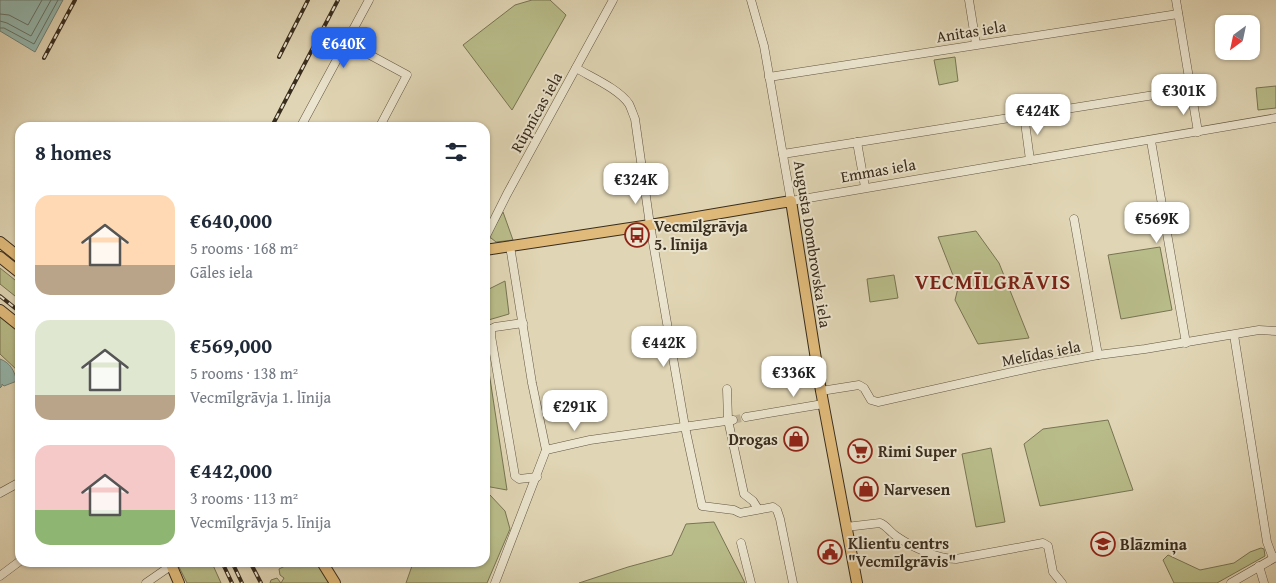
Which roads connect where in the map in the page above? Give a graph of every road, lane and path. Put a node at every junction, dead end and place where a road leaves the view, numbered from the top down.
1 (369, 0) edge
2 (613, 0) edge
3 (751, 0) edge
4 (969, 0) edge
5 (1176, 0) edge
6 (1178, 14) junction
7 (346, 42) junction
8 (976, 44) junction
9 (576, 68) junction
10 (769, 77) junction
11 (1192, 89) junction
12 (1024, 115) junction
13 (1276, 118) edge
14 (303, 122) edge
15 (382, 122) edge
16 (1198, 132) junction
17 (1150, 141) junction
18 (857, 142) junction
19 (783, 154) junction
20 (1030, 160) junction
21 (865, 187) junction
22 (791, 201) junction
23 (1074, 219) dead end
24 (650, 225) junction
25 (490, 228) edge
26 (0, 242) edge
27 (510, 246) junction
28 (490, 249) edge
29 (15, 254) edge
30 (0, 257) edge
31 (15, 269) edge
32 (0, 310) edge
33 (15, 322) edge
34 (522, 323) junction
35 (1276, 330) edge
36 (1234, 335) junction
37 (1186, 343) junction
38 (1098, 355) junction
39 (727, 389) dead end
40 (821, 391) junction
41 (823, 404) junction
42 (746, 417) tunnel mouth
43 (731, 420) junction
44 (685, 427) junction
45 (546, 450) junction
46 (536, 477) junction
47 (15, 485) edge
48 (0, 494) edge
49 (758, 509) junction
50 (846, 527) junction
51 (741, 543) dead end
52 (1274, 558) edge
53 (15, 564) edge
54 (1259, 566) junction
55 (167, 567) edge
56 (172, 567) edge
57 (325, 567) edge
58 (0, 576) edge
59 (146, 583) edge
60 (179, 583) edge
61 (335, 583) edge
62 (495, 583) edge
63 (751, 583) edge
64 (793, 583) edge
65 (856, 583) edge
66 (1062, 583) edge
67 (1231, 583) edge
68 (1264, 583) edge

1 - 7 street
2 - 9 street, Rūpnīcas iela
3 - 10 street, Augusta Dombrovska iela
4 - 8 street
5 - 6 street
6 - 8 street, Anitas iela
6 - 11 street
7 - 14 street
7 - 15 street
8 - 10 street, Anitas iela
9 - 24 street
9 - 25 street, Rūpnīcas iela
10 - 19 street, Augusta Dombrovska iela
11 - 12 street
11 - 16 street
12 - 18 street
12 - 20 street
13 - 16 street, Emmas iela
16 - 17 street, Emmas iela
17 - 20 street, Emmas iela
17 - 37 street
18 - 19 street
18 - 21 street
19 - 22 street, Augusta Dombrovska iela
20 - 21 street, Emmas iela
21 - 22 street, Emmas iela
22 - 24 main road, Emmas iela
22 - 40 main road, Augusta Dombrovska iela
23 - 38 street
24 - 27 main road, Emmas iela
24 - 44 street
26 - 29 main road
27 - 28 main road, Emmas iela
27 - 34 street
30 - 31 main road
32 - 33 main road
34 - 45 street
34 - 46 street
35 - 36 street, Melīdas iela
36 - 37 street, Melīdas iela
36 - 52 street
37 - 38 street, Melīdas iela
38 - 40 street, Melīdas iela
39 - 43 street
40 - 41 main road, Augusta Dombrovska iela
41 - 42 street
41 - 50 main road, Augusta Dombrovska iela
43 - 44 street
43 - 49 street
44 - 45 street
44 - 49 street
45 - 46 street
46 - 62 street
47 - 48 street
49 - 64 street
50 - 65 main road, Augusta Dombrovska iela
50 - 66 street
51 - 63 street
52 - 54 street
53 - 58 street
54 - 67 street
54 - 68 street
55 - 59 street
56 - 60 main road
57 - 61 main road

